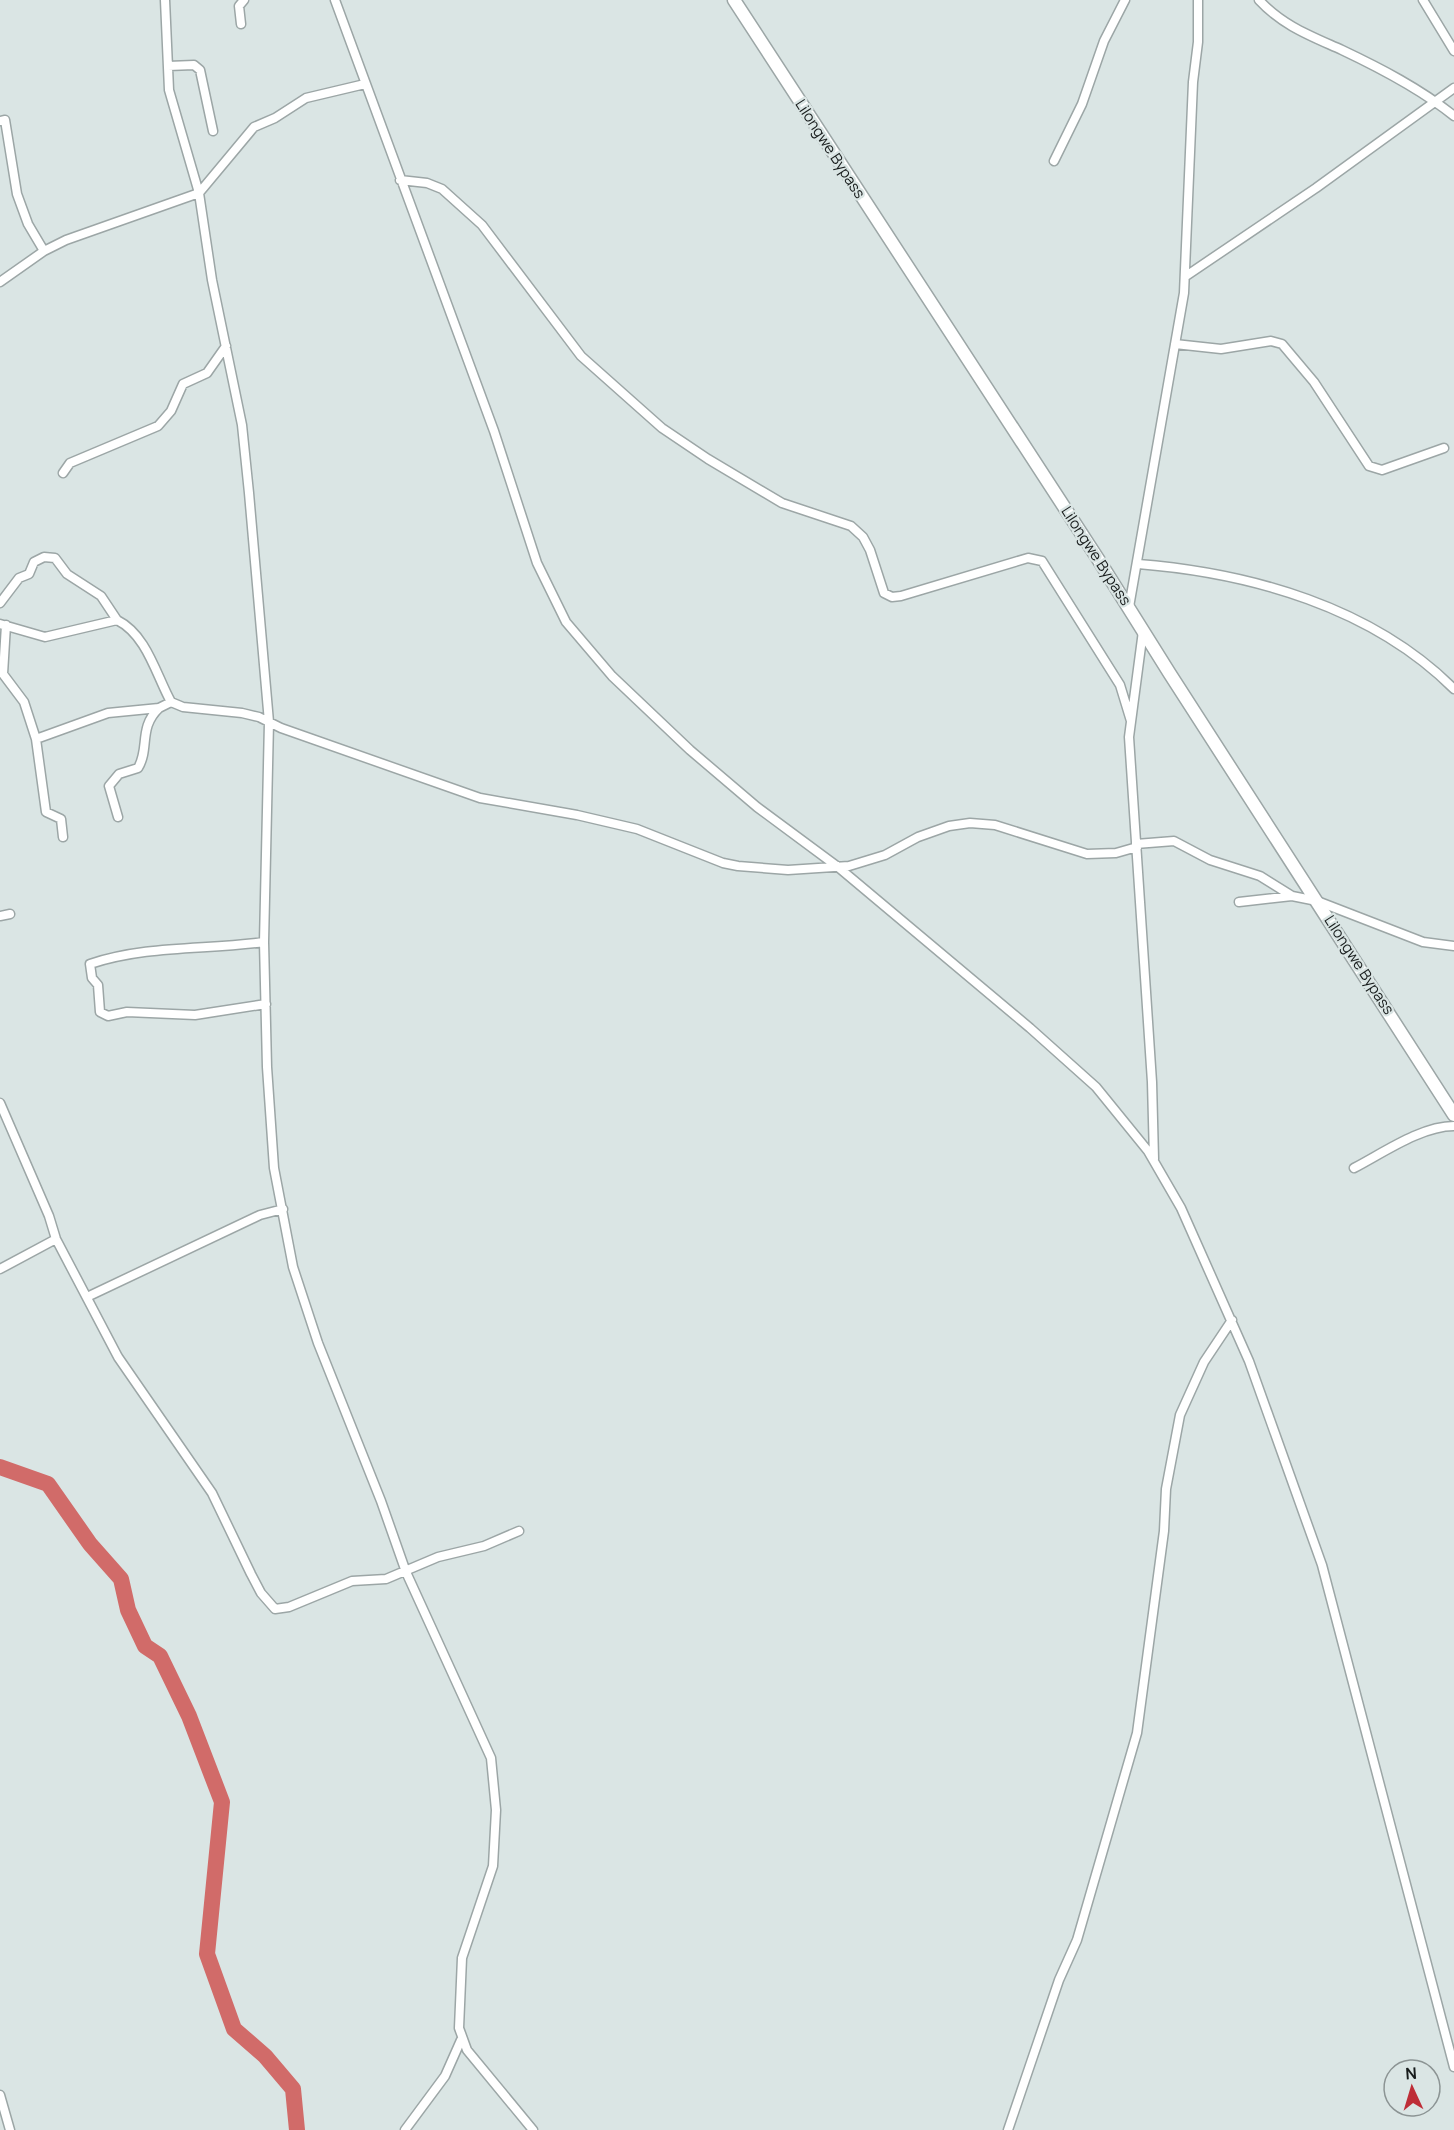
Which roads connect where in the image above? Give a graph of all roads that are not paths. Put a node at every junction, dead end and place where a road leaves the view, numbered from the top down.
1 (165, 0) edge
2 (244, 0) edge
3 (335, 0) edge
4 (734, 0) edge
5 (1125, 0) edge
6 (1198, 0) edge
7 (1259, 0) edge
8 (1423, 0) edge
9 (241, 24) dead end
10 (1454, 51) edge
11 (168, 66) junction
12 (365, 84) junction
13 (1454, 88) edge
14 (1436, 101) junction
15 (1454, 116) edge
16 (0, 121) edge
17 (213, 131) dead end
18 (1054, 161) dead end
19 (400, 180) junction
20 (199, 193) junction
21 (44, 251) junction
22 (1186, 276) junction
23 (0, 282) edge
24 (1175, 344) junction
25 (226, 346) junction
26 (1444, 448) dead end
27 (63, 472) dead end
28 (1138, 564) junction
29 (0, 603) edge
30 (1129, 607) junction
31 (117, 620) junction
32 (3, 625) edge
33 (1143, 630) junction
34 (1454, 689) edge
35 (171, 702) junction
36 (159, 708) junction
37 (1131, 721) junction
38 (269, 722) junction
39 (36, 739) junction
40 (118, 817) dead end
41 (63, 837) dead end
42 (1136, 846) junction
43 (838, 867) junction
44 (1292, 896) junction
45 (1317, 901) junction
46 (1239, 902) dead end
47 (10, 914) dead end
48 (0, 916) edge
49 (264, 942) junction
50 (1454, 946) edge
51 (266, 1004) junction
52 (0, 1103) edge
53 (1454, 1115) edge
54 (1454, 1126) edge
55 (1154, 1162) junction
56 (1354, 1168) dead end
57 (283, 1209) junction
58 (56, 1239) junction
59 (0, 1269) edge
60 (87, 1297) junction
61 (1232, 1320) junction
62 (519, 1531) dead end
63 (406, 1572) junction
64 (461, 2040) junction
65 (1454, 2067) edge
66 (0, 2096) edge
67 (10, 2130) edge
68 (405, 2130) edge
69 (533, 2130) edge
70 (1008, 2130) edge

1 - 11 street
2 - 9 street
3 - 12 street
4 - 30 main road, Lilongwe Bypass
5 - 18 street
6 - 22 street
7 - 14 street
8 - 10 street
11 - 17 street
11 - 20 street
12 - 19 street
12 - 20 street
13 - 14 street
14 - 15 street
14 - 22 street
16 - 21 street
19 - 37 street
19 - 43 street
20 - 21 street
20 - 25 street
21 - 23 street
22 - 24 street
24 - 26 street
24 - 28 street
25 - 27 street
25 - 38 street
28 - 30 street
28 - 34 street
29 - 31 street
30 - 33 main road, Lilongwe Bypass
31 - 32 street
31 - 35 street
32 - 39 street
33 - 37 street
33 - 45 main road, Lilongwe Bypass
35 - 36 street
35 - 38 street
36 - 39 street
36 - 40 street
37 - 42 street
38 - 43 street
38 - 49 street
39 - 41 street
42 - 43 street
42 - 44 street
42 - 55 street
43 - 55 street
44 - 45 street
44 - 46 street
45 - 50 street
45 - 53 main road, Lilongwe Bypass
47 - 48 street
49 - 51 street
49 - 51 street
51 - 57 street
52 - 58 street
54 - 56 street
55 - 61 street
57 - 60 street
57 - 63 street
58 - 59 street
58 - 60 street
60 - 63 street
61 - 65 street
61 - 70 street
62 - 63 street
63 - 64 street
64 - 68 street
64 - 69 street
66 - 67 street

